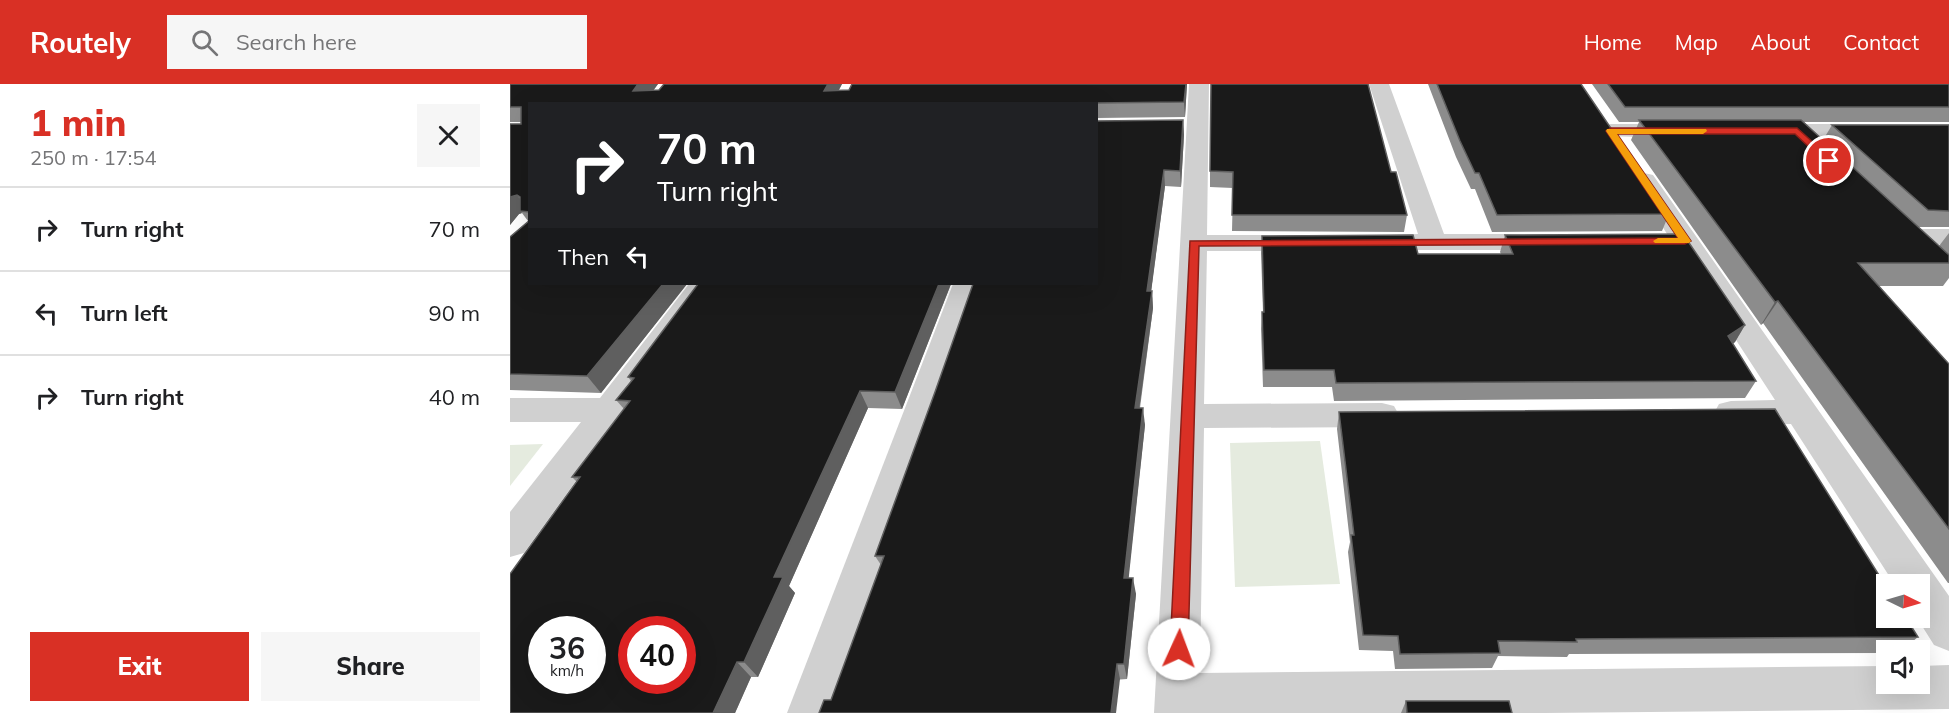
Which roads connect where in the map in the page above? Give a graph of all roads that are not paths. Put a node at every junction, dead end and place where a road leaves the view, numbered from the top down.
1 (1199, 84) edge
2 (1379, 84) edge
3 (1704, 131) edge
4 (1751, 131) edge
5 (1797, 131) junction
6 (1949, 131) edge
7 (1823, 155) edge
8 (1949, 237) edge
9 (1650, 241) edge
10 (1685, 241) junction
11 (1434, 242) junction
12 (1578, 242) edge
13 (1194, 243) junction
14 (1933, 260) edge
15 (703, 285) edge
16 (967, 285) edge
17 (510, 410) edge
18 (607, 410) junction
19 (1801, 412) junction
20 (1695, 413) edge
21 (1412, 415) edge
22 (1188, 416) junction
23 (510, 541) edge
24 (1910, 574) edge
25 (1930, 603) edge
26 (1949, 631) edge
27 (1949, 687) edge
28 (1177, 704) edge
29 (810, 713) edge

1 - 13 street
2 - 11 street
3 - 10 street
4 - 5 street
5 - 6 street
5 - 7 street
8 - 14 street
9 - 10 street
10 - 19 street
11 - 12 street
11 - 13 street
13 - 22 street
15 - 18 street
16 - 29 street
17 - 18 street
18 - 23 street
19 - 20 street
19 - 24 street
21 - 22 street
22 - 28 street
25 - 26 street
27 - 28 street

